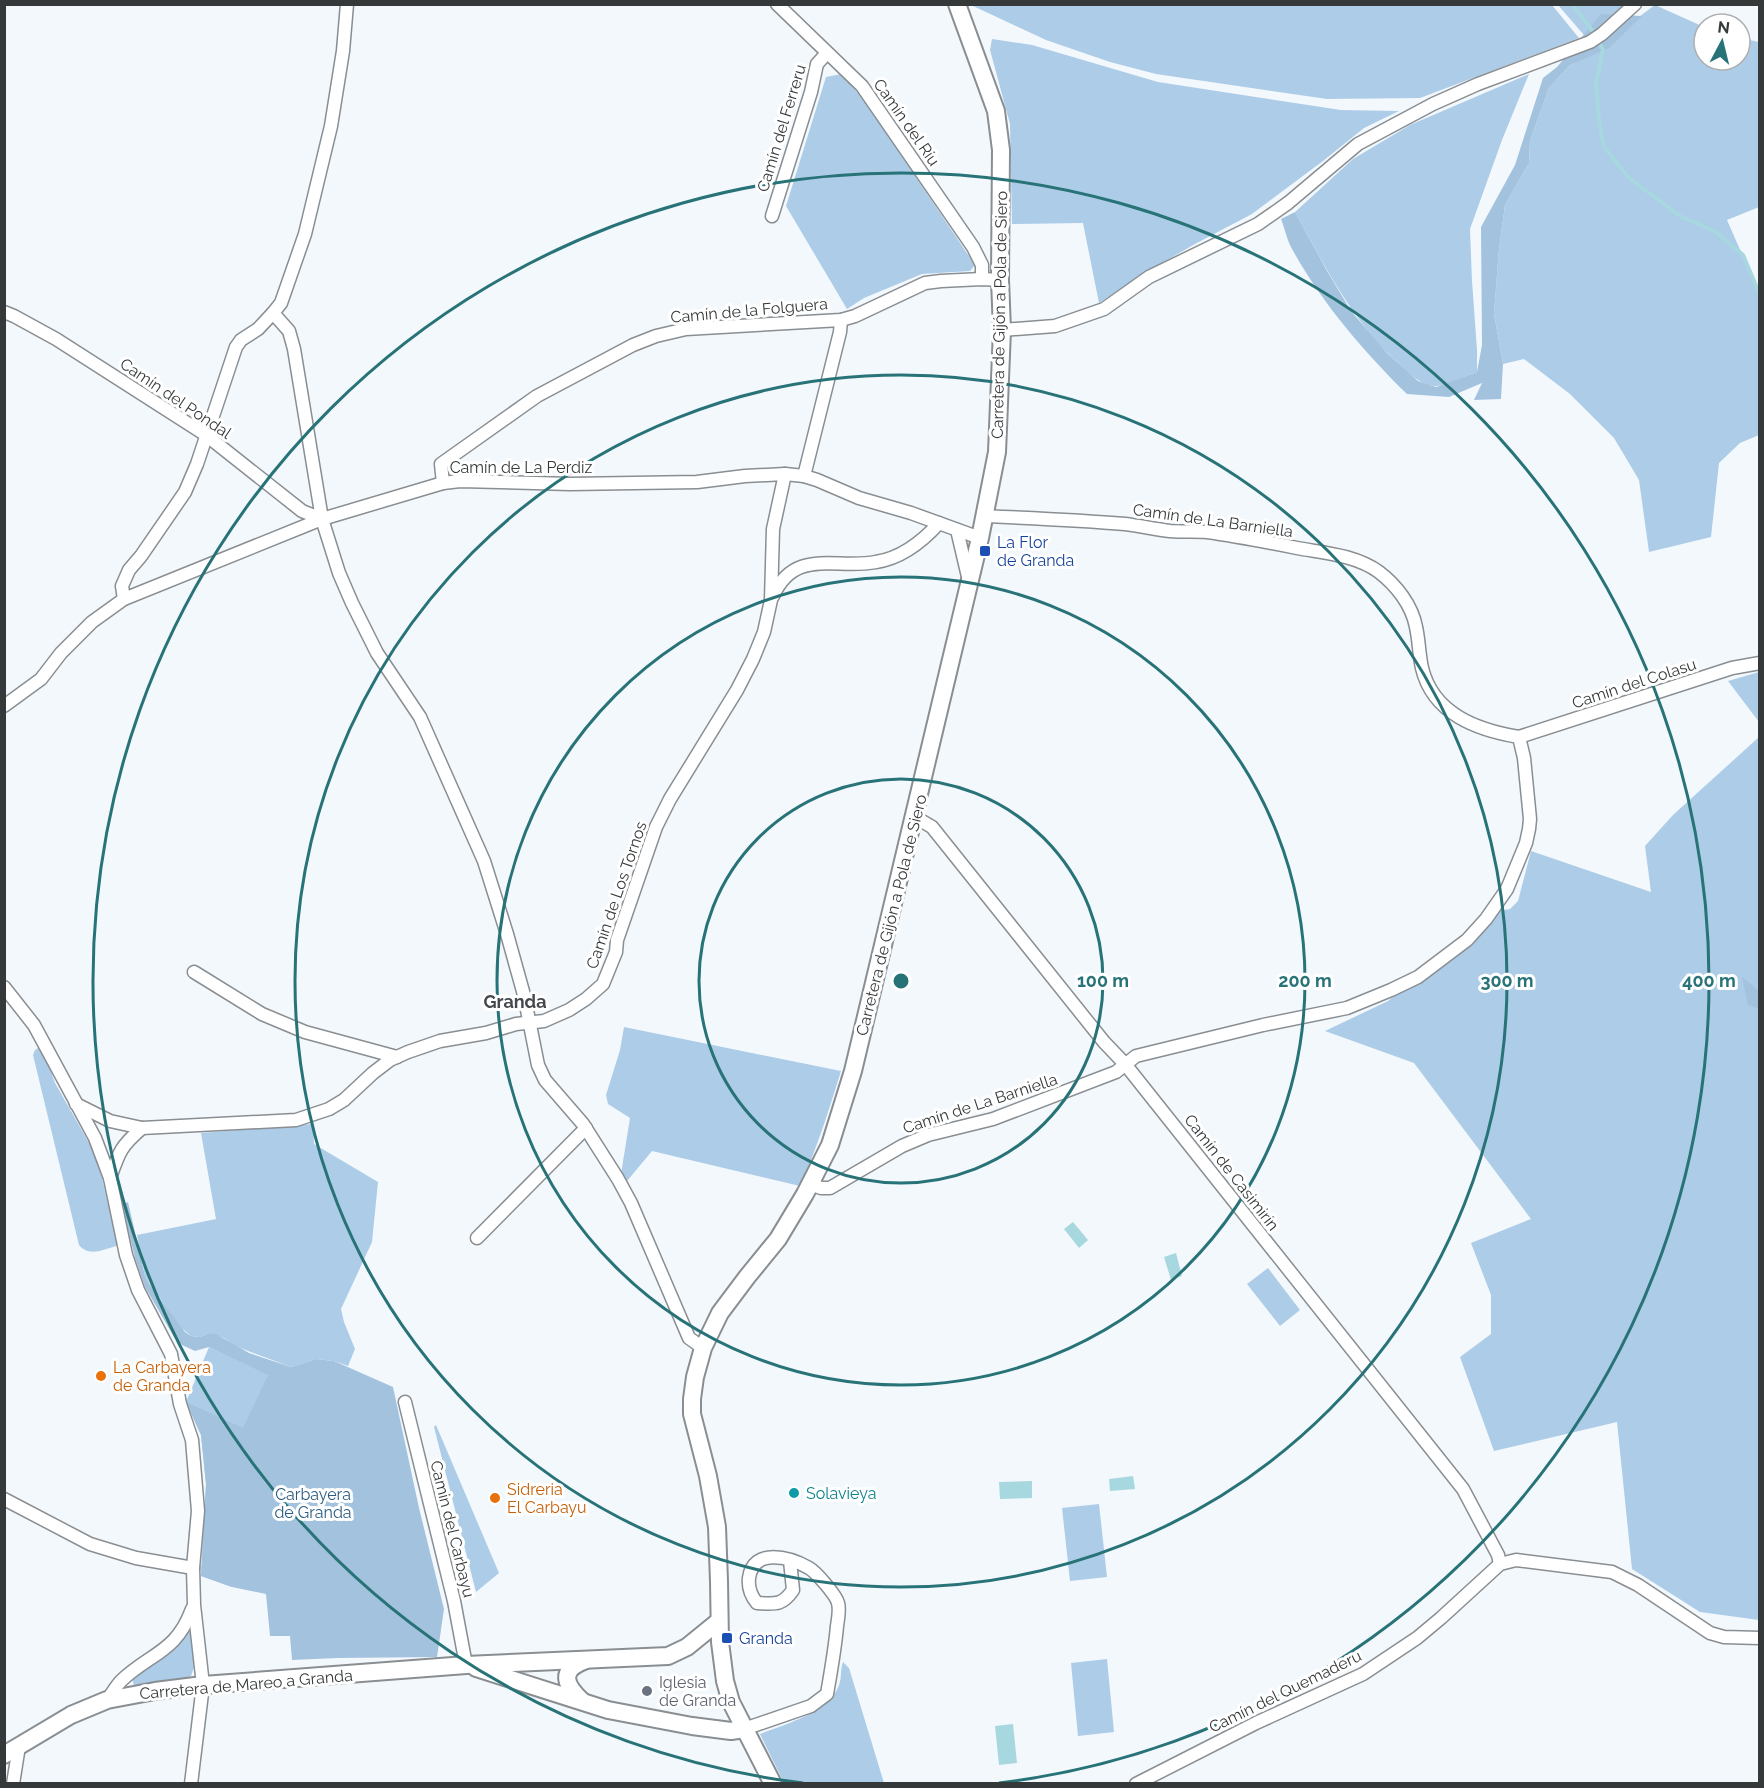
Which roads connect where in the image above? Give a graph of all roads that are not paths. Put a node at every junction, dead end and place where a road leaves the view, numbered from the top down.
1 (347, 4) edge
2 (777, 4) edge
3 (957, 4) edge
4 (1635, 4) edge
5 (827, 53) junction
6 (772, 216) dead end
7 (982, 279) junction
8 (1000, 280) junction
9 (4, 312) edge
10 (273, 314) junction
11 (841, 320) junction
12 (1002, 330) junction
13 (206, 435) junction
14 (785, 474) junction
15 (804, 476) junction
16 (443, 483) junction
17 (984, 516) junction
18 (322, 519) junction
19 (939, 523) junction
20 (957, 530) junction
21 (980, 538) junction
22 (969, 584) junction
23 (124, 599) junction
24 (771, 600) junction
25 (1760, 663) edge
26 (4, 706) edge
27 (1519, 737) junction
28 (915, 817) junction
29 (194, 972) dead end
30 (4, 987) edge
31 (529, 1022) junction
32 (396, 1057) junction
33 (1125, 1064) junction
34 (76, 1104) junction
35 (142, 1128) junction
36 (586, 1128) junction
37 (110, 1178) junction
38 (810, 1184) junction
39 (477, 1238) dead end
40 (704, 1348) junction
41 (405, 1402) dead end
42 (4, 1499) edge
43 (790, 1561) junction
44 (1500, 1564) junction
45 (193, 1568) junction
46 (194, 1605) junction
47 (720, 1621) junction
48 (704, 1634) junction
49 (1760, 1638) edge
50 (720, 1642) junction
51 (590, 1659) junction
52 (466, 1665) junction
53 (202, 1685) junction
54 (107, 1700) junction
55 (583, 1702) junction
56 (731, 1702) junction
57 (692, 1726) junction
58 (744, 1730) junction
59 (19, 1746) junction
60 (4, 1755) edge
61 (13, 1784) edge
62 (192, 1784) edge
63 (773, 1784) edge
64 (1136, 1784) edge

1 - 10 street
2 - 5 street, Camín del Ríu
3 - 8 street, Carretera de Gijón a Pola de Siero
4 - 12 street
5 - 6 street, Camín del Ferreru
5 - 7 street, Camín del Ríu
7 - 8 street, Camín de la Folguera
7 - 11 street, Camín de la Folguera
8 - 12 street, Carretera de Gijón a Pola de Siero
9 - 13 street, Camín del Pondal
10 - 13 street
10 - 18 street
11 - 15 street
11 - 16 street, Camín de la Folguera
12 - 17 street, Carretera de Gijón a Pola de Siero
13 - 18 street, Camín del Pondal
13 - 23 street
14 - 15 street, Camín de La Perdiz
14 - 16 street, Camín de La Perdiz
14 - 24 street, Camín de Los Tornos
15 - 19 street, Camín de La Perdiz
16 - 18 street, Camín de La Perdiz
17 - 21 street, Carretera de Gijón a Pola de Siero
17 - 27 street, Camín de La Barniella
18 - 23 street, Camín de La Perdiz
18 - 31 street
19 - 20 street, Camín de La Perdiz
19 - 24 street, Camín de Los Tornos
20 - 21 street, Camín de La Perdiz
20 - 22 street
21 - 22 street, Carretera de Gijón a Pola de Siero
22 - 28 street, Carretera de Gijón a Pola de Siero
23 - 26 street, Camín de La Perdiz
24 - 31 street, Camín de Los Tornos
25 - 27 street, Camín del Colasu
27 - 33 street, Camín de La Barniella
28 - 33 street, Camín de Casimirín
28 - 38 street, Carretera de Gijón a Pola de Siero
29 - 32 street
30 - 34 street
31 - 32 street, Camín de Los Tornos
31 - 36 street
32 - 35 street, Camín de Los Tornos
33 - 38 street, Camín de La Barniella
33 - 44 street, Camín de Casimirín
34 - 35 street, Camín de Los Tornos
34 - 37 street
35 - 37 street
36 - 39 street
36 - 40 street
37 - 45 street
38 - 40 street, Carretera de Gijón a Pola de Siero
40 - 47 street, Carretera de Gijón a Pola de Siero
41 - 52 street, Camin del Carbayu
42 - 45 street
43 - 43 street
43 - 58 street
44 - 49 street
44 - 64 street, Camín del Quemaderu
45 - 46 street
46 - 53 street
46 - 54 street
47 - 48 street, Carretera de Mareo a Granda
47 - 50 street, Carretera de Gijón a Pola de Siero
48 - 50 street
48 - 51 street, Carretera de Mareo a Granda
50 - 56 street, Carretera de Gijón a Pola de Siero
51 - 52 street, Carretera de Mareo a Granda
51 - 55 street
52 - 53 street, Carretera de Mareo a Granda
52 - 55 street, Carretera de Mareo a Granda
53 - 54 street, Carretera de Mareo a Granda
53 - 62 street
54 - 59 street, Carretera de Mareo a Granda
55 - 57 street, Carretera de Mareo a Granda
56 - 57 street
56 - 58 street, Carretera de Gijón a Pola de Siero
57 - 58 street, Carretera de Mareo a Granda
58 - 63 street, Carretera de Gijón a Pola de Siero
59 - 60 street, Carretera de Mareo a Granda
59 - 61 street

